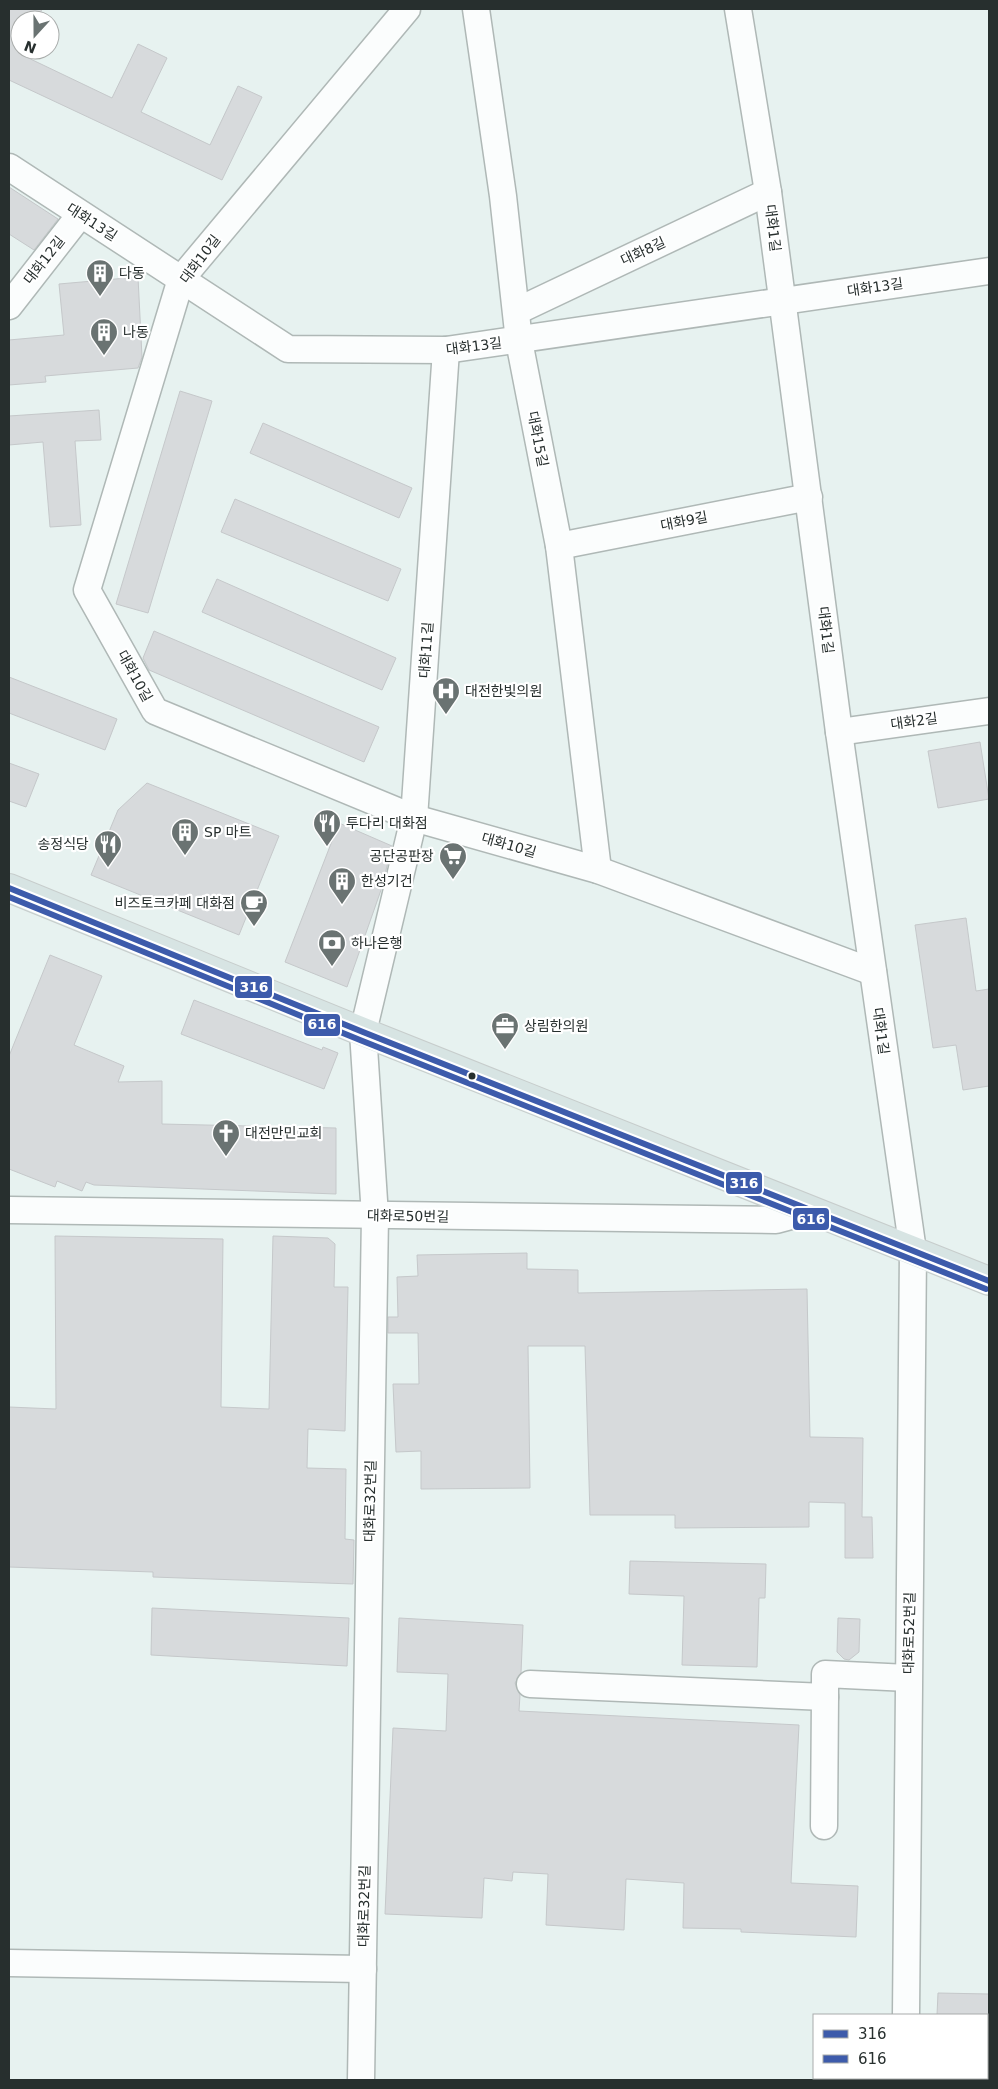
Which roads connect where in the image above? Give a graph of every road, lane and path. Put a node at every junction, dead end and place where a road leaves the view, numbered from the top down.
1 (407, 9) edge
2 (476, 9) edge
3 (738, 9) edge
4 (9, 167) edge
5 (768, 192) junction
6 (80, 215) junction
7 (989, 270) edge
8 (180, 279) junction
9 (782, 301) junction
10 (9, 306) edge
11 (517, 311) junction
12 (519, 341) junction
13 (446, 350) junction
14 (809, 497) junction
15 (559, 546) junction
16 (989, 710) edge
17 (839, 732) junction
18 (414, 818) junction
19 (598, 870) junction
20 (9, 888) edge
21 (873, 972) junction
22 (363, 1032) junction
23 (803, 1207) junction
24 (9, 1210) edge
25 (374, 1216) junction
26 (913, 1251) junction
27 (989, 1281) edge
28 (908, 1678) junction
29 (530, 1684) dead end
30 (825, 1697) junction
31 (824, 1826) dead end
32 (9, 1964) edge
33 (362, 1969) junction
34 (906, 2014) edge
35 (361, 2080) edge

1 - 8 street, 대화10길
2 - 11 street, 대화15길
3 - 5 street, 대화1길
4 - 6 street, 대화13길
5 - 9 street, 대화1길
5 - 11 street, 대화8길
6 - 8 street, 대화13길
6 - 10 street, 대화12길
7 - 9 street, 대화13길
8 - 13 street, 대화13길
8 - 18 street, 대화10길
9 - 12 street, 대화13길
9 - 14 street, 대화1길
11 - 12 street, 대화15길
12 - 13 street, 대화13길
12 - 15 street, 대화15길
13 - 18 street, 대화11길
14 - 15 street, 대화9길
14 - 17 street, 대화1길
15 - 19 street, 대화15길
16 - 17 street, 대화2길
17 - 21 street, 대화1길
18 - 19 street, 대화10길
18 - 22 street, 대화11길
19 - 21 street, 대화10길
20 - 22 main road
21 - 26 street, 대화1길
22 - 23 main road
22 - 25 street, 대화로32번길
23 - 25 street, 대화로50번길
23 - 26 main road
24 - 25 street, 대화로50번길
25 - 33 street, 대화로32번길
26 - 27 main road
26 - 28 street, 대화로52번길
28 - 30 street
28 - 34 street, 대화로52번길
29 - 30 street
30 - 31 street
32 - 33 street
33 - 35 street, 대화로32번길

